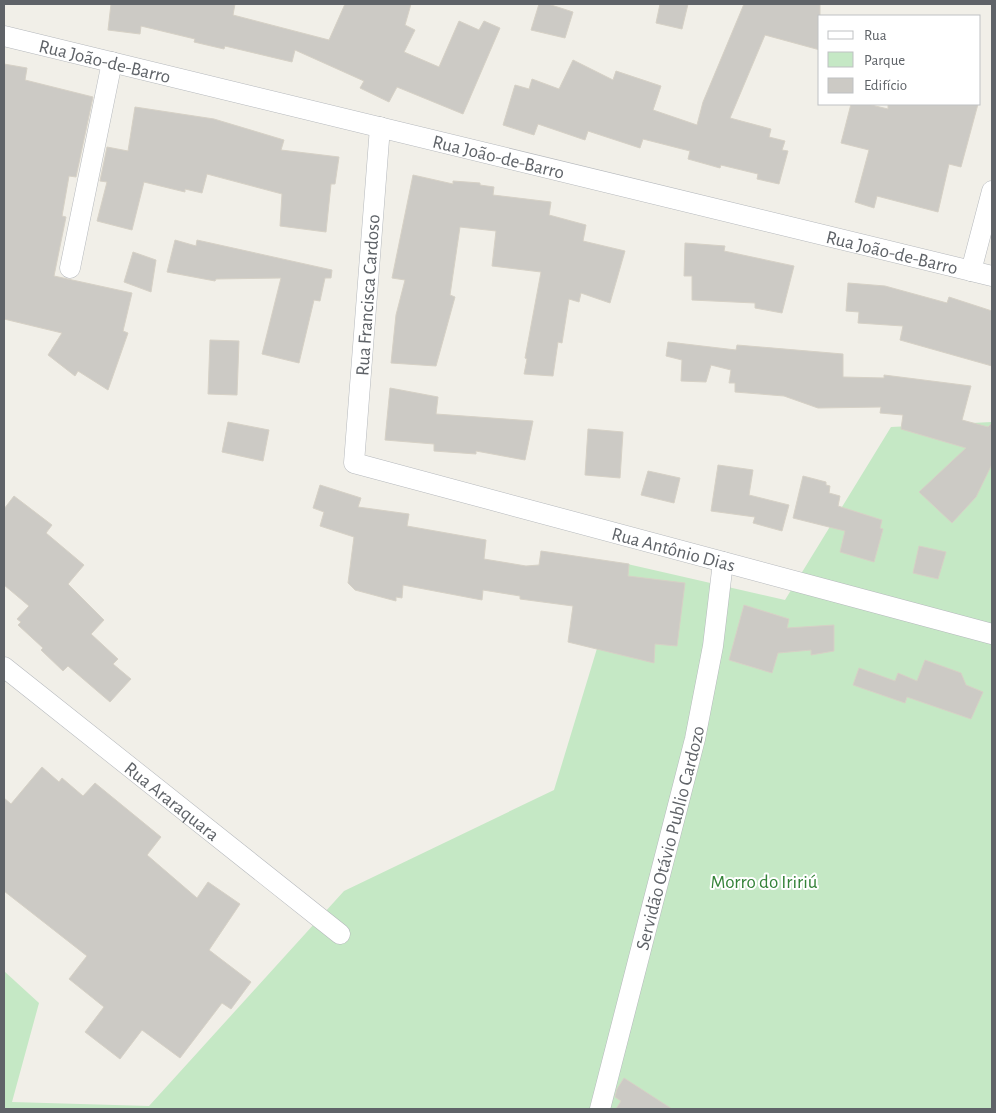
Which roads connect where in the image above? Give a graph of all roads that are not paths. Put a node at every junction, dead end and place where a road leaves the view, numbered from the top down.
1 (4, 36) edge
2 (112, 62) junction
3 (380, 127) junction
4 (992, 191) edge
5 (70, 268) dead end
6 (971, 271) junction
7 (992, 276) edge
8 (354, 463) joint
9 (723, 562) junction
10 (992, 634) edge
11 (4, 667) edge
12 (340, 934) dead end
13 (600, 1109) edge

1 - 2 street, Rua João-de-Barro
2 - 3 street, Rua João-de-Barro
2 - 5 street
3 - 6 street, Rua João-de-Barro
3 - 8 street, Rua Francisca Cardoso
4 - 6 street
6 - 7 street, Rua João-de-Barro
8 - 9 street, Rua Antônio Dias
9 - 10 street, Rua Antônio Dias
9 - 13 street, Servidão Otávio Publio Cardozo
11 - 12 street, Rua Araraquara

